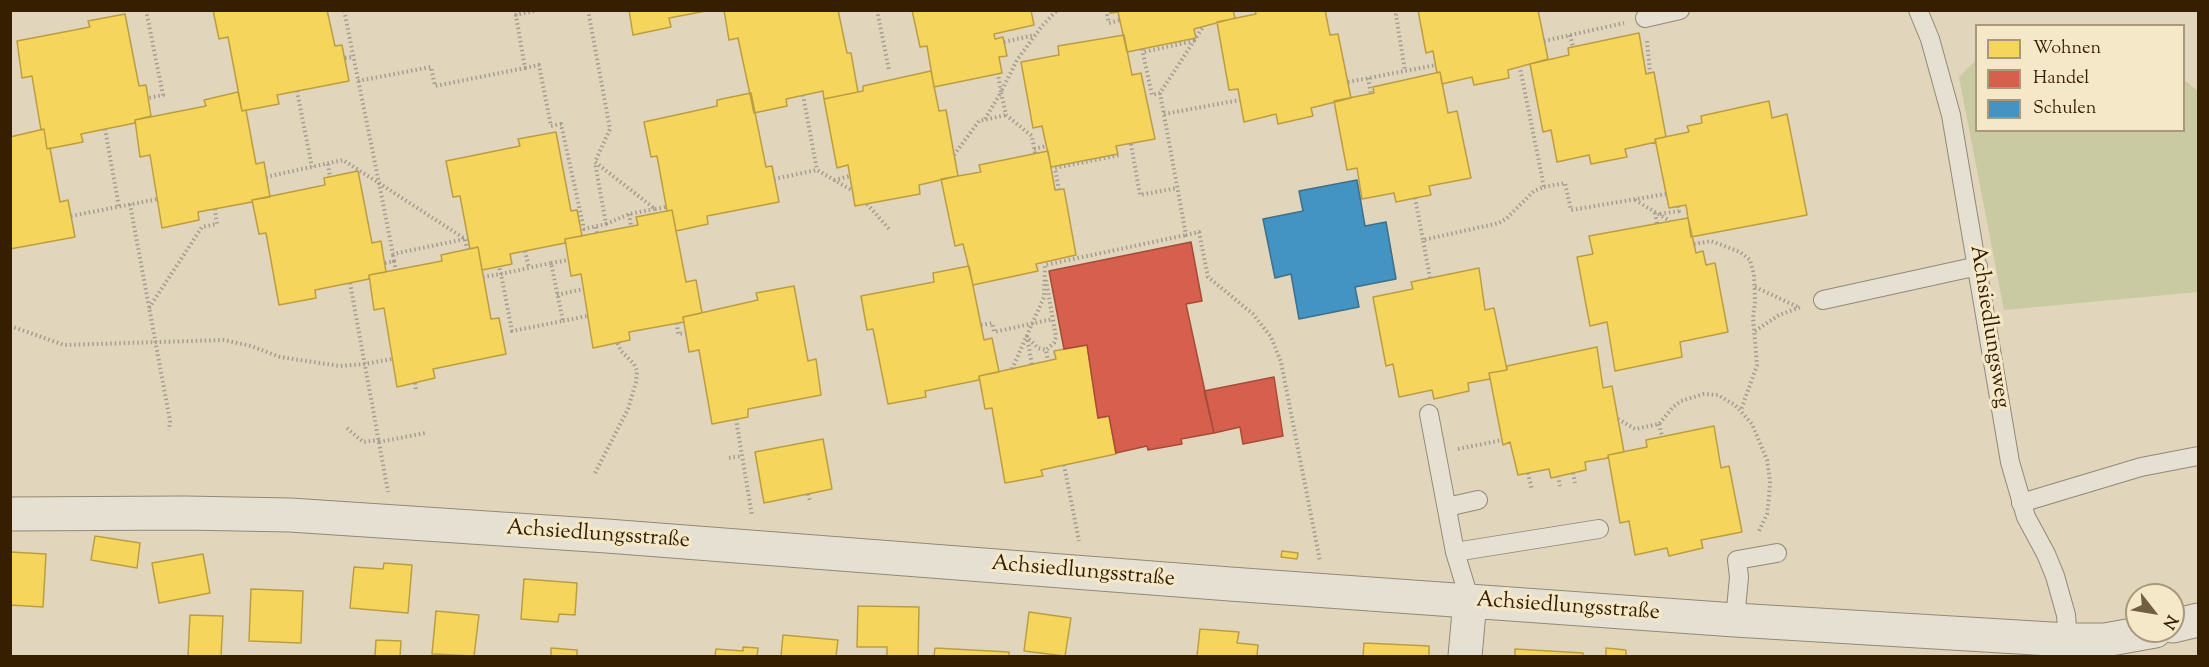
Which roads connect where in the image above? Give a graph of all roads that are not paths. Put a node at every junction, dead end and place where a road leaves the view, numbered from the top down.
1 (1680, 10) edge
2 (1917, 10) edge
3 (1645, 18) road end
4 (1978, 266) junction
5 (1823, 300) road end
6 (1429, 414) dead end
7 (2199, 456) edge
8 (1478, 500) dead end
9 (2021, 503) junction
10 (1447, 507) junction
11 (10, 514) edge
12 (1599, 529) dead end
13 (1455, 552) junction
14 (1777, 553) dead end
15 (1470, 601) junction
16 (1735, 620) junction
17 (2125, 636) edge
18 (2068, 640) junction
19 (1465, 657) edge

1 - 3 lane
2 - 4 lane, Achsiedlungsweg
4 - 5 lane
4 - 9 lane, Achsiedlungsweg
6 - 10 lane
7 - 9 lane
8 - 10 lane
9 - 18 lane, Achsiedlungsweg
10 - 13 lane
11 - 15 street, Achsiedlungsstraße
12 - 13 lane
13 - 15 lane
14 - 16 lane
15 - 16 street, Achsiedlungsstraße
15 - 19 street
16 - 18 street, Achsiedlungsstraße
17 - 18 street, Achsiedlungsstraße

